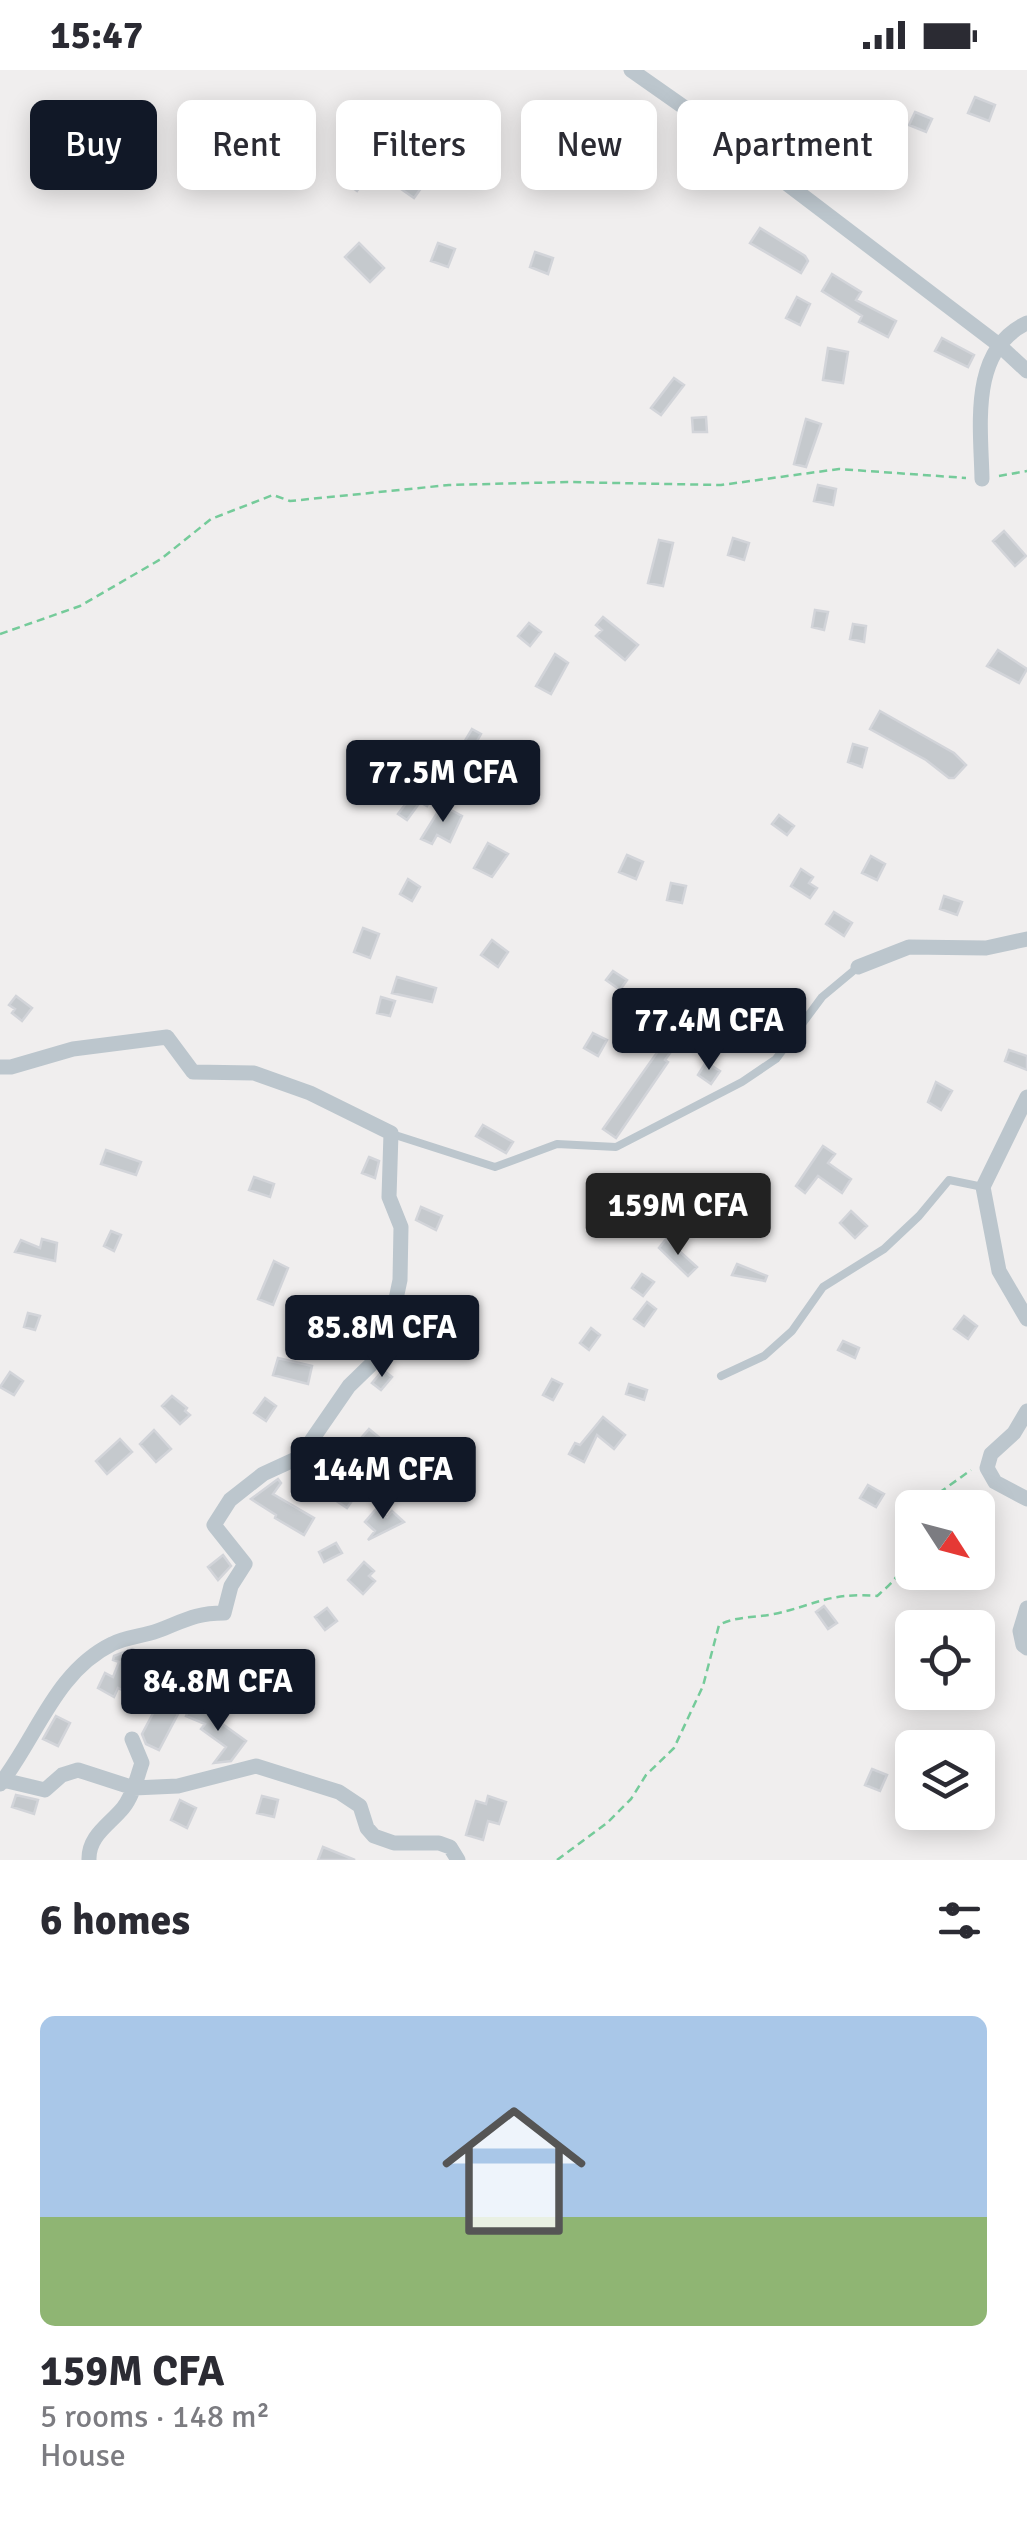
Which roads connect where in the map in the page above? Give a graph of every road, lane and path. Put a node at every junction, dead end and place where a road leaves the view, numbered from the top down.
1 (630, 70) edge
2 (1027, 324) edge
3 (999, 345) junction
4 (1027, 371) edge
5 (1027, 471) edge
6 (982, 479) junction
7 (0, 634) edge
8 (1027, 939) edge
9 (858, 966) joint
10 (0, 1067) edge
11 (1027, 1097) edge
12 (391, 1133) junction
13 (982, 1187) junction
14 (1027, 1319) edge
15 (721, 1376) dead end
16 (1027, 1411) edge
17 (987, 1468) junction
18 (942, 1490) edge
19 (1027, 1498) edge
20 (895, 1578) edge
21 (1027, 1608) edge
22 (1027, 1648) edge
23 (132, 1739) dead end
24 (2, 1782) edge
25 (134, 1788) junction
26 (90, 1860) edge
27 (458, 1860) edge
28 (557, 1860) edge

1 - 3 street
2 - 3 street
3 - 4 street
3 - 6 street
5 - 6 path
6 - 7 path
8 - 9 street
9 - 12 lane
10 - 12 street
11 - 13 street
12 - 24 street
13 - 14 street
13 - 15 lane
16 - 17 street
17 - 18 path
17 - 19 street
20 - 28 path
21 - 22 street
23 - 25 street
24 - 25 street
25 - 26 street
25 - 27 street

